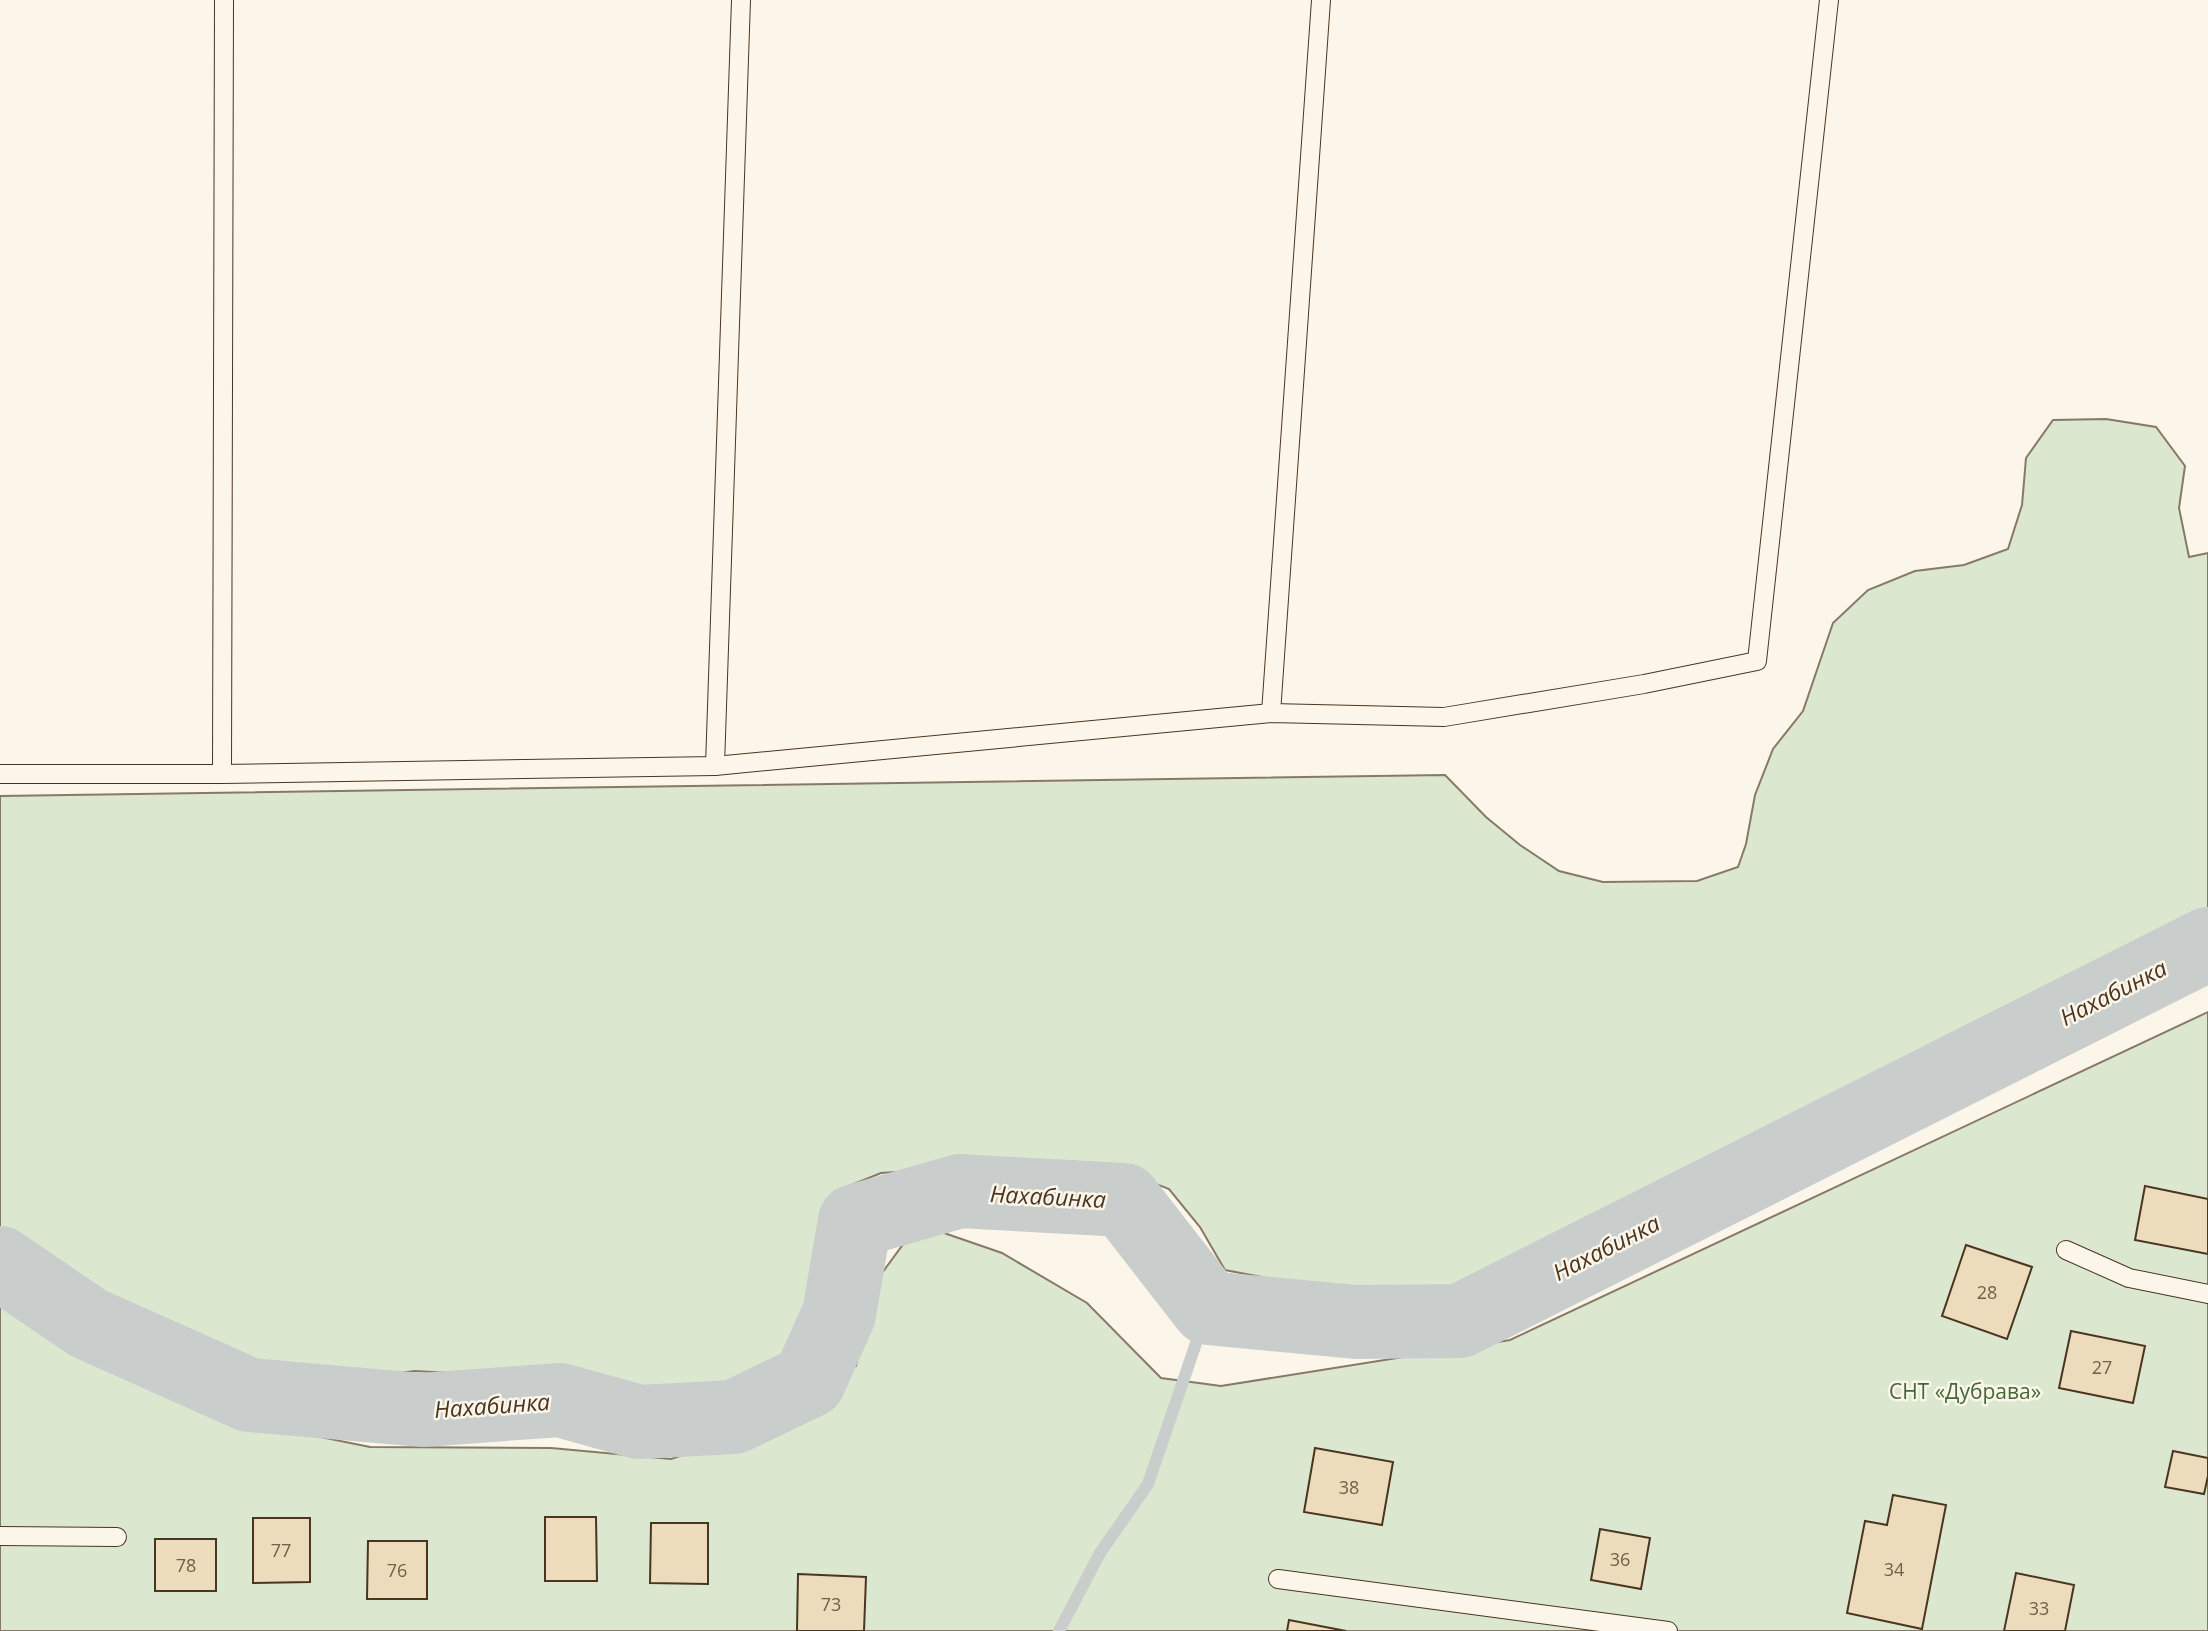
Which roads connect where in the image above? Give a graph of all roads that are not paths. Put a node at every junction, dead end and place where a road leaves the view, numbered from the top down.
1 (224, 0) edge
2 (740, 0) edge
3 (1321, 0) edge
4 (1829, 0) edge
5 (1271, 713) junction
6 (715, 766) junction
7 (0, 774) edge
8 (222, 774) junction
9 (2066, 1250) dead end
10 (2208, 1294) edge
11 (0, 1536) edge
12 (117, 1537) dead end
13 (1278, 1579) dead end
14 (1668, 1631) edge

1 - 8 lane
2 - 6 lane
3 - 5 lane
4 - 5 lane
5 - 6 lane
6 - 8 lane
7 - 8 lane
9 - 10 lane
11 - 12 lane
13 - 14 lane

